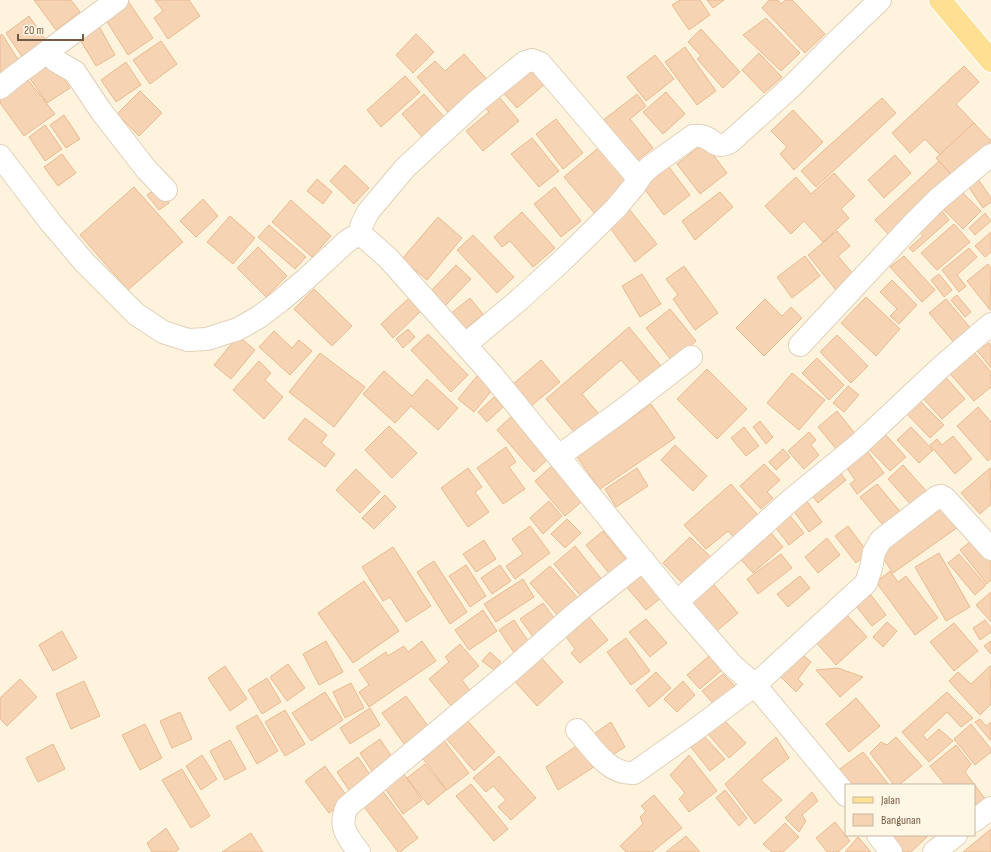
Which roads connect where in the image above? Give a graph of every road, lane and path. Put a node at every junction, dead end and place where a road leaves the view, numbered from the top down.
1 (117, 0) edge
2 (880, 0) edge
3 (940, 0) edge
4 (48, 51) junction
5 (991, 61) edge
6 (0, 88) edge
7 (991, 155) edge
8 (0, 156) edge
9 (639, 179) junction
10 (166, 190) dead end
11 (359, 236) junction
12 (991, 324) edge
13 (466, 344) junction
14 (800, 345) dead end
15 (691, 357) dead end
16 (559, 456) junction
17 (991, 549) edge
18 (643, 560) junction
19 (677, 602) junction
20 (755, 685) junction
21 (578, 730) dead end
22 (845, 794) edge
23 (991, 808) edge
24 (975, 820) edge
25 (879, 836) edge
26 (955, 836) edge
27 (359, 852) edge
28 (891, 852) edge
29 (934, 852) edge

1 - 4 street
2 - 9 street
3 - 5 main road
4 - 6 street
4 - 10 street
7 - 14 street
8 - 11 street
9 - 11 street
9 - 13 street
11 - 13 street
12 - 19 street
13 - 16 street
15 - 16 street
16 - 18 street
17 - 20 street
18 - 19 street
18 - 27 street
19 - 20 street
20 - 21 street
20 - 22 street
23 - 24 street
25 - 28 street
26 - 29 street

